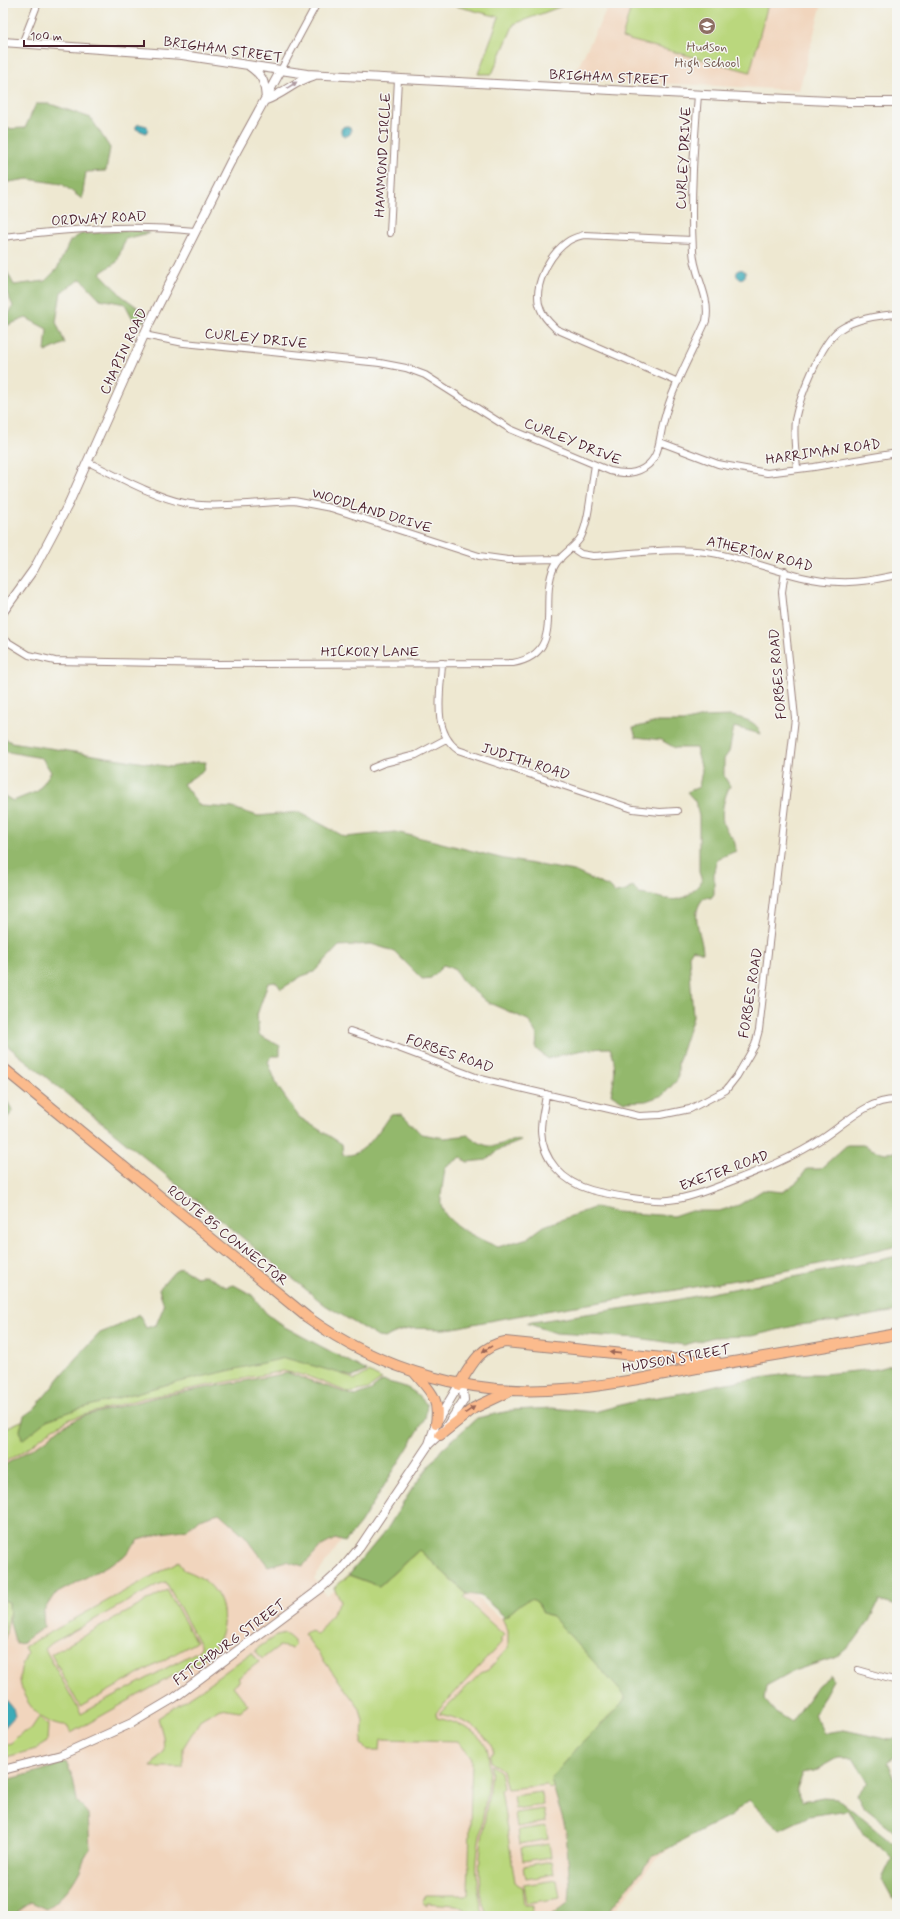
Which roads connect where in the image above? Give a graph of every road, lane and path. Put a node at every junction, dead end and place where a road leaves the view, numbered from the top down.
1 (38, 3) edge
2 (317, 3) edge
3 (3, 42) edge
4 (22, 44) junction
5 (247, 64) junction
6 (281, 70) junction
7 (320, 74) junction
8 (398, 79) junction
9 (698, 95) junction
10 (266, 100) junction
11 (897, 102) edge
12 (195, 231) junction
13 (390, 233) dead end
14 (3, 237) edge
15 (692, 240) junction
16 (897, 314) edge
17 (144, 335) junction
18 (678, 382) junction
19 (660, 442) junction
20 (897, 453) edge
21 (88, 462) junction
22 (594, 465) junction
23 (797, 469) junction
24 (572, 548) junction
25 (560, 559) junction
26 (785, 571) junction
27 (897, 575) edge
28 (3, 612) edge
29 (3, 639) edge
30 (442, 663) junction
31 (446, 739) junction
32 (372, 768) dead end
33 (677, 811) dead end
34 (350, 1031) dead end
35 (3, 1068) edge
36 (546, 1094) junction
37 (897, 1100) edge
38 (897, 1334) edge
39 (752, 1359) junction
40 (415, 1373) junction
41 (459, 1385) junction
42 (512, 1391) junction
43 (436, 1423) junction
44 (440, 1435) junction
45 (429, 1444) junction
46 (858, 1670) dead end
47 (897, 1681) edge
48 (3, 1770) edge

1 - 4 street
2 - 6 street, CHAPIN ROAD
3 - 4 street, BRIGHAM STREET
4 - 5 street, BRIGHAM STREET
5 - 6 street, BRIGHAM STREET
5 - 10 street
6 - 7 street, BRIGHAM STREET
6 - 10 street, CHAPIN ROAD
7 - 8 street, BRIGHAM STREET
10 -> 7 street, BRIGHAM STREET
8 - 9 street, BRIGHAM STREET
8 - 13 street, HAMMOND CIRCLE
9 - 11 street, BRIGHAM STREET
9 - 15 street, CURLEY DRIVE
10 - 12 street, CHAPIN ROAD
12 - 14 street, ORDWAY ROAD
12 - 17 street, CHAPIN ROAD
15 - 18 street, CURLEY DRIVE
15 - 18 street
16 - 23 street
17 - 21 street, CHAPIN ROAD
17 - 22 street, CURLEY DRIVE
18 - 19 street, CURLEY DRIVE
19 - 22 street, CURLEY DRIVE
19 - 23 street, HARRIMAN ROAD
20 - 23 street, HARRIMAN ROAD
21 - 25 street, WOODLAND DRIVE
21 - 28 street, CHAPIN ROAD
22 - 24 street, HICKORY LANE
24 - 25 street, HICKORY LANE
24 - 26 street, ATHERTON ROAD
25 - 30 street, HICKORY LANE
26 - 27 street, ATHERTON ROAD
26 - 36 street, FORBES ROAD
29 - 30 street, HICKORY LANE
30 - 31 street
31 - 32 street
31 - 33 street, JUDITH ROAD
34 - 36 street, FORBES ROAD
35 - 40 main road, ROUTE 85 CONNECTOR
36 - 37 street, EXETER ROAD
38 - 39 main road, HUDSON STREET
39 -> 41 main road
39 - 42 main road, HUDSON STREET
40 - 41 main road, ROUTE 85 CONNECTOR
40 - 43 main road
41 - 42 main road, HUDSON STREET
41 - 43 street
41 - 44 street
44 -> 42 main road
43 - 45 street
44 - 45 street
45 - 48 street, FITCHBURG STREET
46 - 47 street

